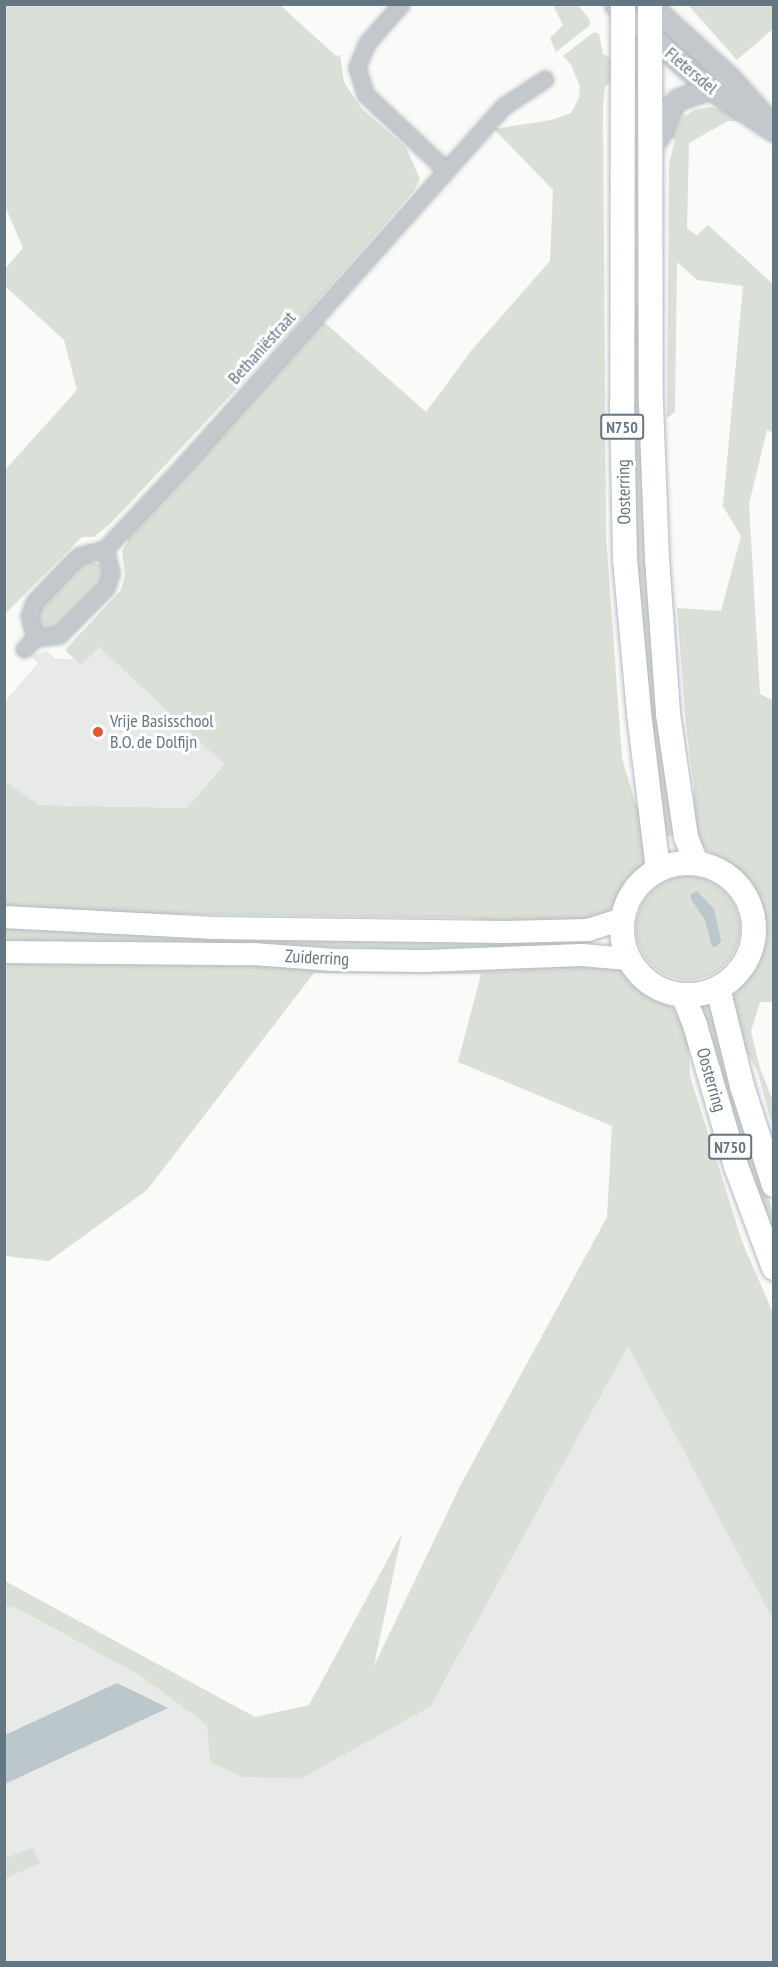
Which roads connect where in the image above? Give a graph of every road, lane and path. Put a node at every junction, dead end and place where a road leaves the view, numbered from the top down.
1 (401, 4) edge
2 (650, 5) edge
3 (620, 7) edge
4 (652, 38) junction
5 (545, 79) dead end
6 (710, 89) junction
7 (774, 129) edge
8 (651, 148) junction
9 (445, 169) junction
10 (105, 549) junction
11 (35, 638) junction
12 (24, 649) dead end
13 (696, 863) junction
14 (658, 870) junction
15 (4, 917) edge
16 (622, 919) junction
17 (5, 952) edge
18 (628, 958) junction
19 (718, 988) junction
20 (683, 995) junction
21 (774, 1185) edge
22 (774, 1268) edge

1 - 9 street
2 - 4 main road, Oosterring / N750
2 - 7 street, Fletersdel
3 - 4 street, Fletersdel
3 - 14 main road, Oosterring / N750
4 - 6 street, Fletersdel
4 - 8 main road, Oosterring / N750
5 - 9 street, Bethaniëstraat
6 - 7 street, Fletersdel
6 - 8 street
8 - 13 main road, Oosterring / N750
9 - 10 street, Bethaniëstraat
10 - 11 street, Bethaniëstraat
10 - 11 street
11 - 12 street
13 - 14 main road
13 - 19 main road
14 - 16 main road
15 - 16 main road, Zuiderring
16 - 18 main road
17 - 18 main road, Zuiderring
18 - 20 main road
19 - 20 main road
19 - 21 main road, Oosterring / N750
20 - 22 main road, Oosterring / N750

